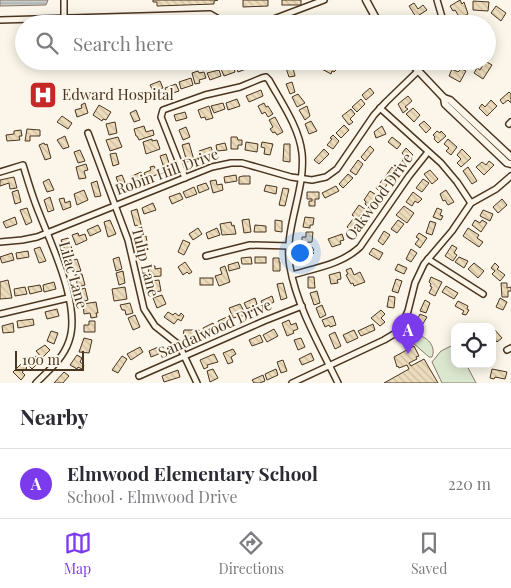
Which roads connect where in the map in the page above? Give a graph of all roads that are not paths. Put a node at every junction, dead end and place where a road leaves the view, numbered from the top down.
1 (64, 0) edge
2 (324, 0) edge
3 (366, 0) edge
4 (438, 0) edge
5 (64, 15) edge
6 (174, 15) edge
7 (212, 15) edge
8 (284, 15) edge
9 (374, 15) edge
10 (442, 15) edge
11 (0, 20) edge
12 (15, 20) edge
13 (418, 71) joint
14 (444, 98) junction
15 (380, 108) junction
16 (88, 133) dead end
17 (428, 152) junction
18 (511, 157) edge
19 (511, 164) edge
20 (0, 172) edge
21 (511, 176) edge
22 (185, 178) junction
23 (301, 178) junction
24 (471, 203) junction
25 (116, 205) junction
26 (47, 232) junction
27 (0, 242) edge
28 (290, 246) junction
29 (206, 256) dead end
30 (428, 259) junction
31 (292, 275) junction
32 (483, 294) dead end
33 (68, 298) junction
34 (302, 306) junction
35 (0, 314) edge
36 (186, 356) junction
37 (330, 366) junction
38 (139, 376) dead end
39 (36, 383) edge
40 (197, 383) edge
41 (292, 383) edge
42 (338, 383) edge

1 - 5 street
2 - 8 street
3 - 9 main road
4 - 10 street
6 - 7 street
11 - 12 street
13 - 14 main road
13 - 15 street, Robin Hill Drive
14 - 18 main road
14 - 19 main road
15 - 17 street
15 - 23 street, Robin Hill Drive
16 - 25 street, Tulip Lane
17 - 24 street
17 - 31 street, Oakwood Drive
20 - 26 street, Lilac Lane
21 - 24 street
22 - 23 street, Robin Hill Drive
22 - 23 street
22 - 25 street, Robin Hill Drive
23 - 28 street
24 - 30 street
25 - 26 street, Robin Hill Drive
25 - 36 street, Tulip Lane
26 - 27 street, Robin Hill Drive
26 - 33 street, Lilac Lane
28 - 29 street
28 - 31 street
30 - 32 street
30 - 37 street
31 - 34 street
33 - 35 street
33 - 39 street, Lilac Lane
34 - 36 street, Sandalwood Drive
34 - 37 street
36 - 38 street, Sandalwood Drive
36 - 40 street, Tulip Lane
37 - 41 street
37 - 42 street

